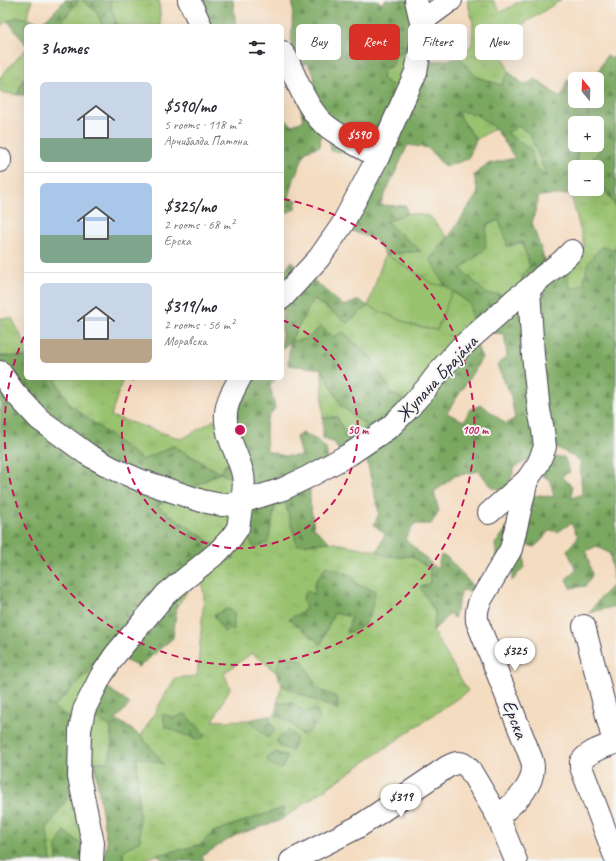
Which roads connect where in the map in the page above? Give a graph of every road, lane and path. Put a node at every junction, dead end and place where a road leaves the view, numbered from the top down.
1 (189, 0) edge
2 (416, 0) edge
3 (451, 0) edge
4 (421, 22) junction
5 (200, 24) edge
6 (284, 54) edge
7 (378, 156) junction
8 (572, 251) dead end
9 (529, 289) junction
10 (284, 296) edge
11 (0, 372) edge
12 (239, 380) edge
13 (527, 480) junction
14 (242, 502) junction
15 (489, 513) dead end
16 (584, 626) dead end
17 (615, 744) edge
18 (498, 817) junction
19 (616, 859) edge
20 (92, 861) edge
21 (291, 861) edge
22 (516, 861) edge

1 - 5 street
2 - 4 street
3 - 4 street
4 - 7 street
6 - 7 street
7 - 10 street
8 - 9 street, Жупана Брајана
9 - 13 street
9 - 14 street, Жупана Брајана
11 - 14 street, Жупана Брајана
12 - 14 street
13 - 15 street
13 - 18 street, Ерска
14 - 20 street
16 - 17 street
17 - 19 street
18 - 21 street
18 - 22 street

